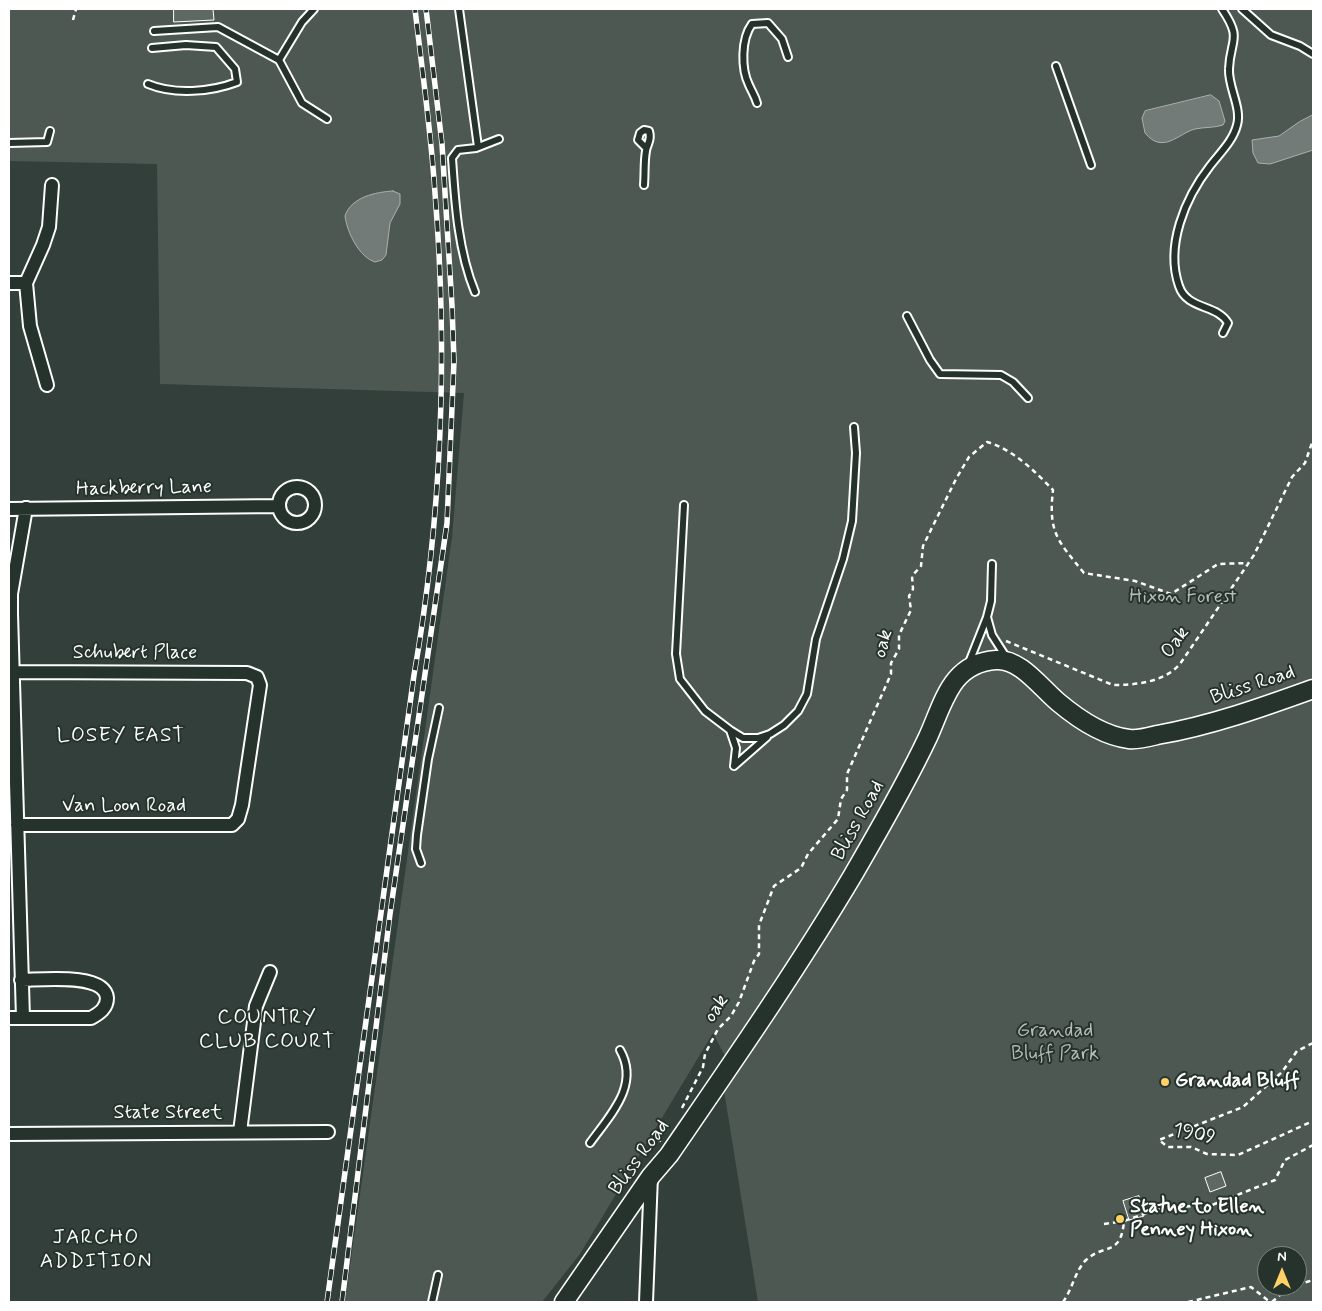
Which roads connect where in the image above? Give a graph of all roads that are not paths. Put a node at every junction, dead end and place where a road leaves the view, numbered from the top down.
1 (314, 9) edge
2 (459, 9) edge
3 (1222, 9) edge
4 (1242, 9) edge
5 (154, 31) dead end
6 (152, 48) dead end
7 (1313, 54) edge
8 (788, 57) dead end
9 (279, 60) junction
10 (1056, 66) dead end
11 (148, 84) dead end
12 (757, 103) dead end
13 (327, 119) dead end
14 (50, 131) dead end
15 (499, 139) dead end
16 (9, 143) edge
17 (478, 147) junction
18 (646, 148) dead end
19 (1091, 165) dead end
20 (52, 185) dead end
21 (644, 185) dead end
22 (9, 283) edge
23 (26, 283) junction
24 (475, 292) dead end
25 (907, 316) dead end
26 (1223, 333) dead end
27 (47, 385) dead end
28 (1028, 398) dead end
29 (854, 427) dead end
30 (684, 505) dead end
31 (279, 506) dead end
32 (26, 508) junction
33 (9, 509) edge
34 (992, 564) dead end
35 (987, 617) junction
36 (1010, 663) junction
37 (967, 669) junction
38 (13, 672) junction
39 (1313, 690) edge
40 (439, 708) dead end
41 (730, 730) junction
42 (770, 734) junction
43 (17, 825) junction
44 (232, 825) joint
45 (421, 863) dead end
46 (14, 897) edge
47 (270, 972) dead end
48 (21, 980) junction
49 (9, 1018) edge
50 (22, 1018) junction
51 (620, 1050) dead end
52 (240, 1132) junction
53 (328, 1132) dead end
54 (9, 1134) edge
55 (590, 1143) dead end
56 (651, 1176) junction
57 (438, 1274) dead end
58 (432, 1302) edge
59 (564, 1302) edge
60 (646, 1302) edge

1 - 9 lane
2 - 17 lane
3 - 26 lane
4 - 7 lane
5 - 9 lane
6 - 11 lane
8 - 12 lane
9 - 13 lane
10 - 19 lane
14 - 16 lane
15 - 17 lane
17 - 24 lane
18 - 21 lane
20 - 23 street
22 - 23 street
23 - 27 street
25 - 28 lane
29 - 42 lane
30 - 41 lane
31 - 32 street, Hackberry Lane
32 - 33 street, Hackberry Lane
32 - 38 street
34 - 35 lane
35 - 36 lane
35 - 37 lane
36 - 37 street
36 - 39 street, Bliss Road
37 - 56 street, Bliss Road
38 - 43 street
38 - 44 street, Schubert Place
40 - 45 lane
41 - 42 lane
41 - 42 lane
43 - 44 street, Van Loon Road
43 - 46 street
46 - 48 street
47 - 52 street
48 - 50 street
48 - 50 street
49 - 50 street
51 - 55 lane
52 - 53 street, State Street
52 - 54 street, State Street
56 - 59 street, Bliss Road
56 - 60 street
57 - 58 lane

